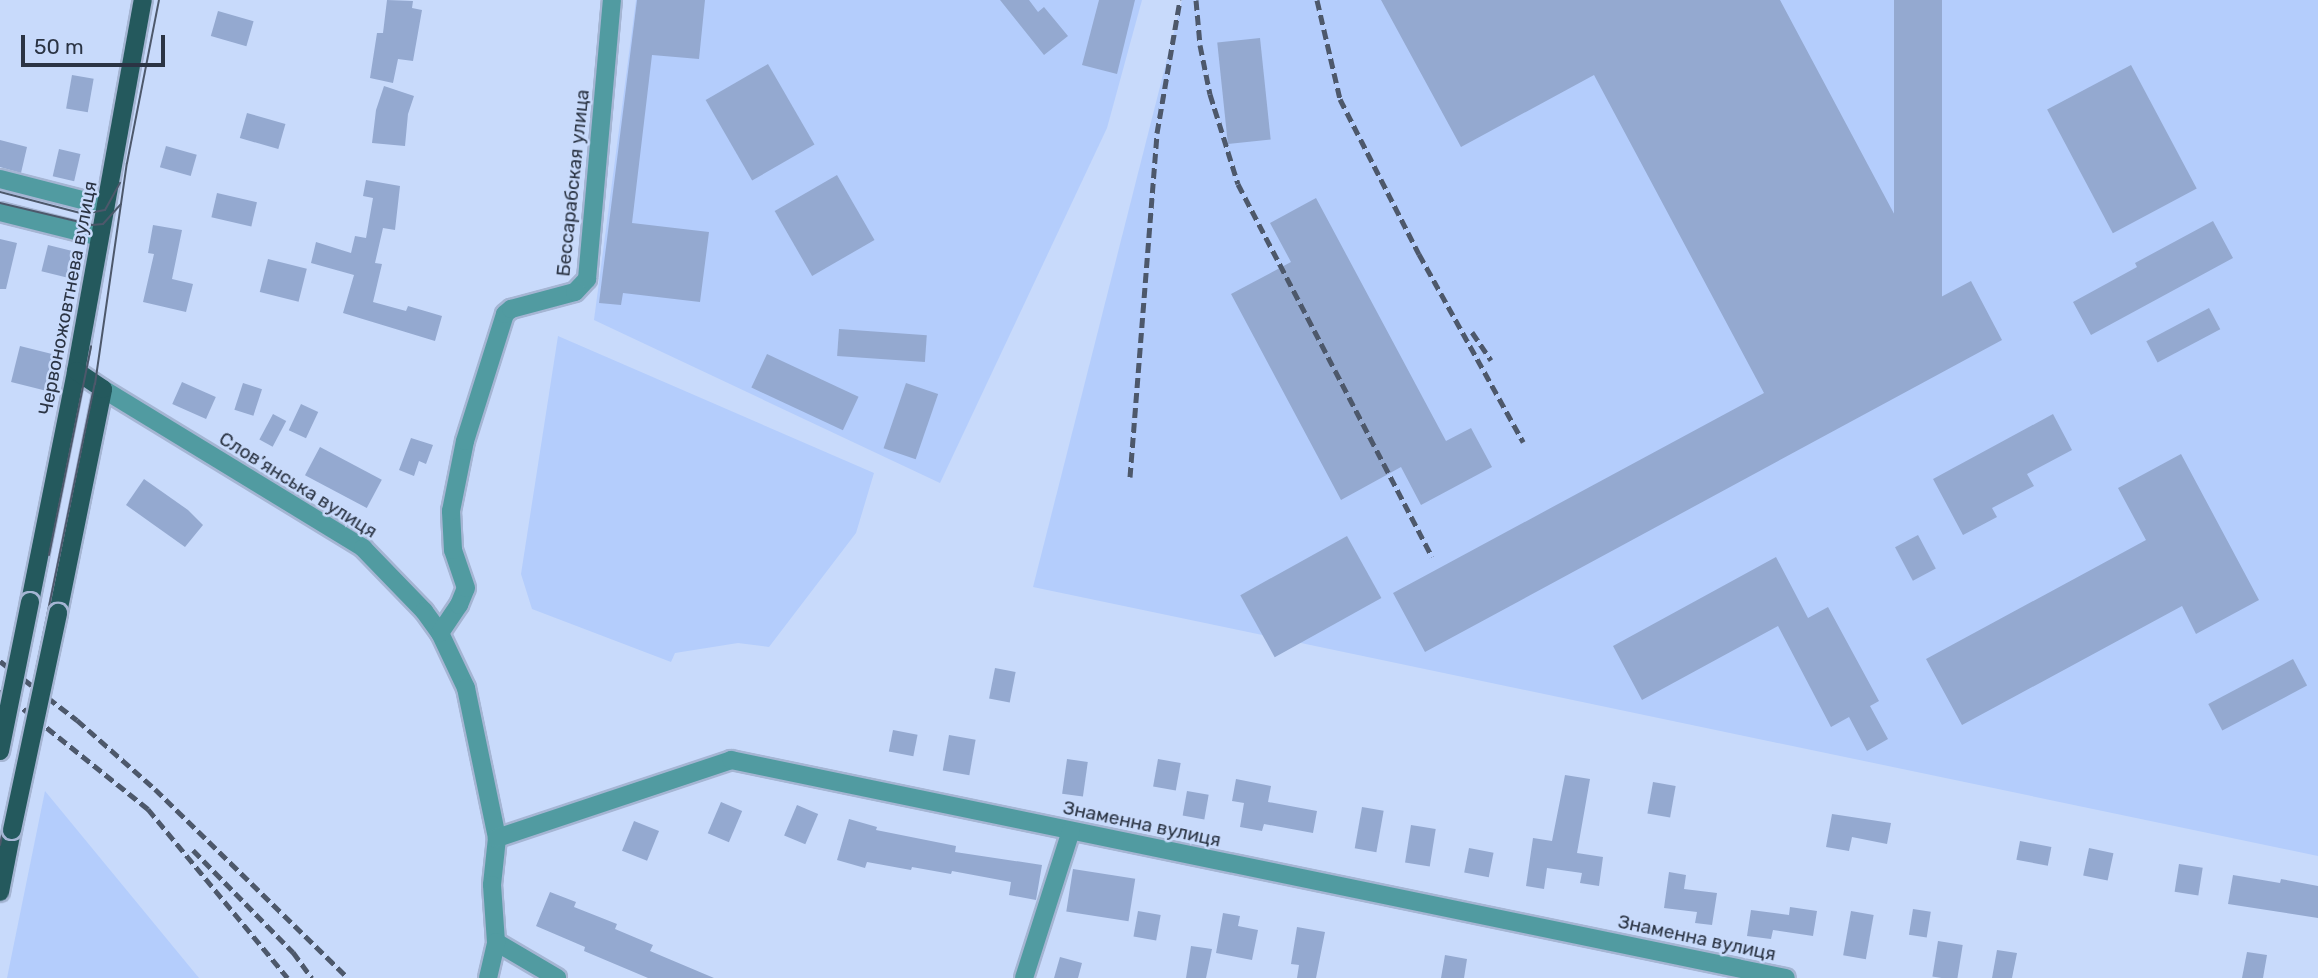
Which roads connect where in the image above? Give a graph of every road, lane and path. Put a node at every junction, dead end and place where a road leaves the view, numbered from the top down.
1 (143, 0) edge
2 (612, 0) edge
3 (0, 179) edge
4 (106, 206) junction
5 (0, 212) edge
6 (100, 237) junction
7 (76, 371) junction
8 (103, 389) junction
9 (440, 633) junction
10 (0, 751) edge
11 (6, 827) edge
12 (1071, 831) junction
13 (497, 838) junction
14 (0, 892) edge
15 (496, 942) junction
16 (488, 978) edge
17 (557, 978) edge
18 (1024, 978) edge
19 (1786, 978) edge

1 - 4 main road, Червоножовтнева вулиця
2 - 9 street, Бессарабская улица
3 - 4 street
4 - 6 main road, Червоножовтнева вулиця
5 - 6 street
6 - 7 main road, Червоножовтнева вулиця
7 - 8 main road
7 - 10 main road, Червоножовтнева вулиця, bridge
8 - 9 street, Слов’янська вулиця
8 - 11 main road, bridge
9 - 13 street, Слов’янська вулиця
11 - 14 main road
12 - 13 street, Знаменна вулиця
12 - 18 street
12 - 19 street, Знаменна вулиця
13 - 15 street, Слов’янська вулиця
15 - 16 street, Слов’янська вулиця
15 - 17 street

